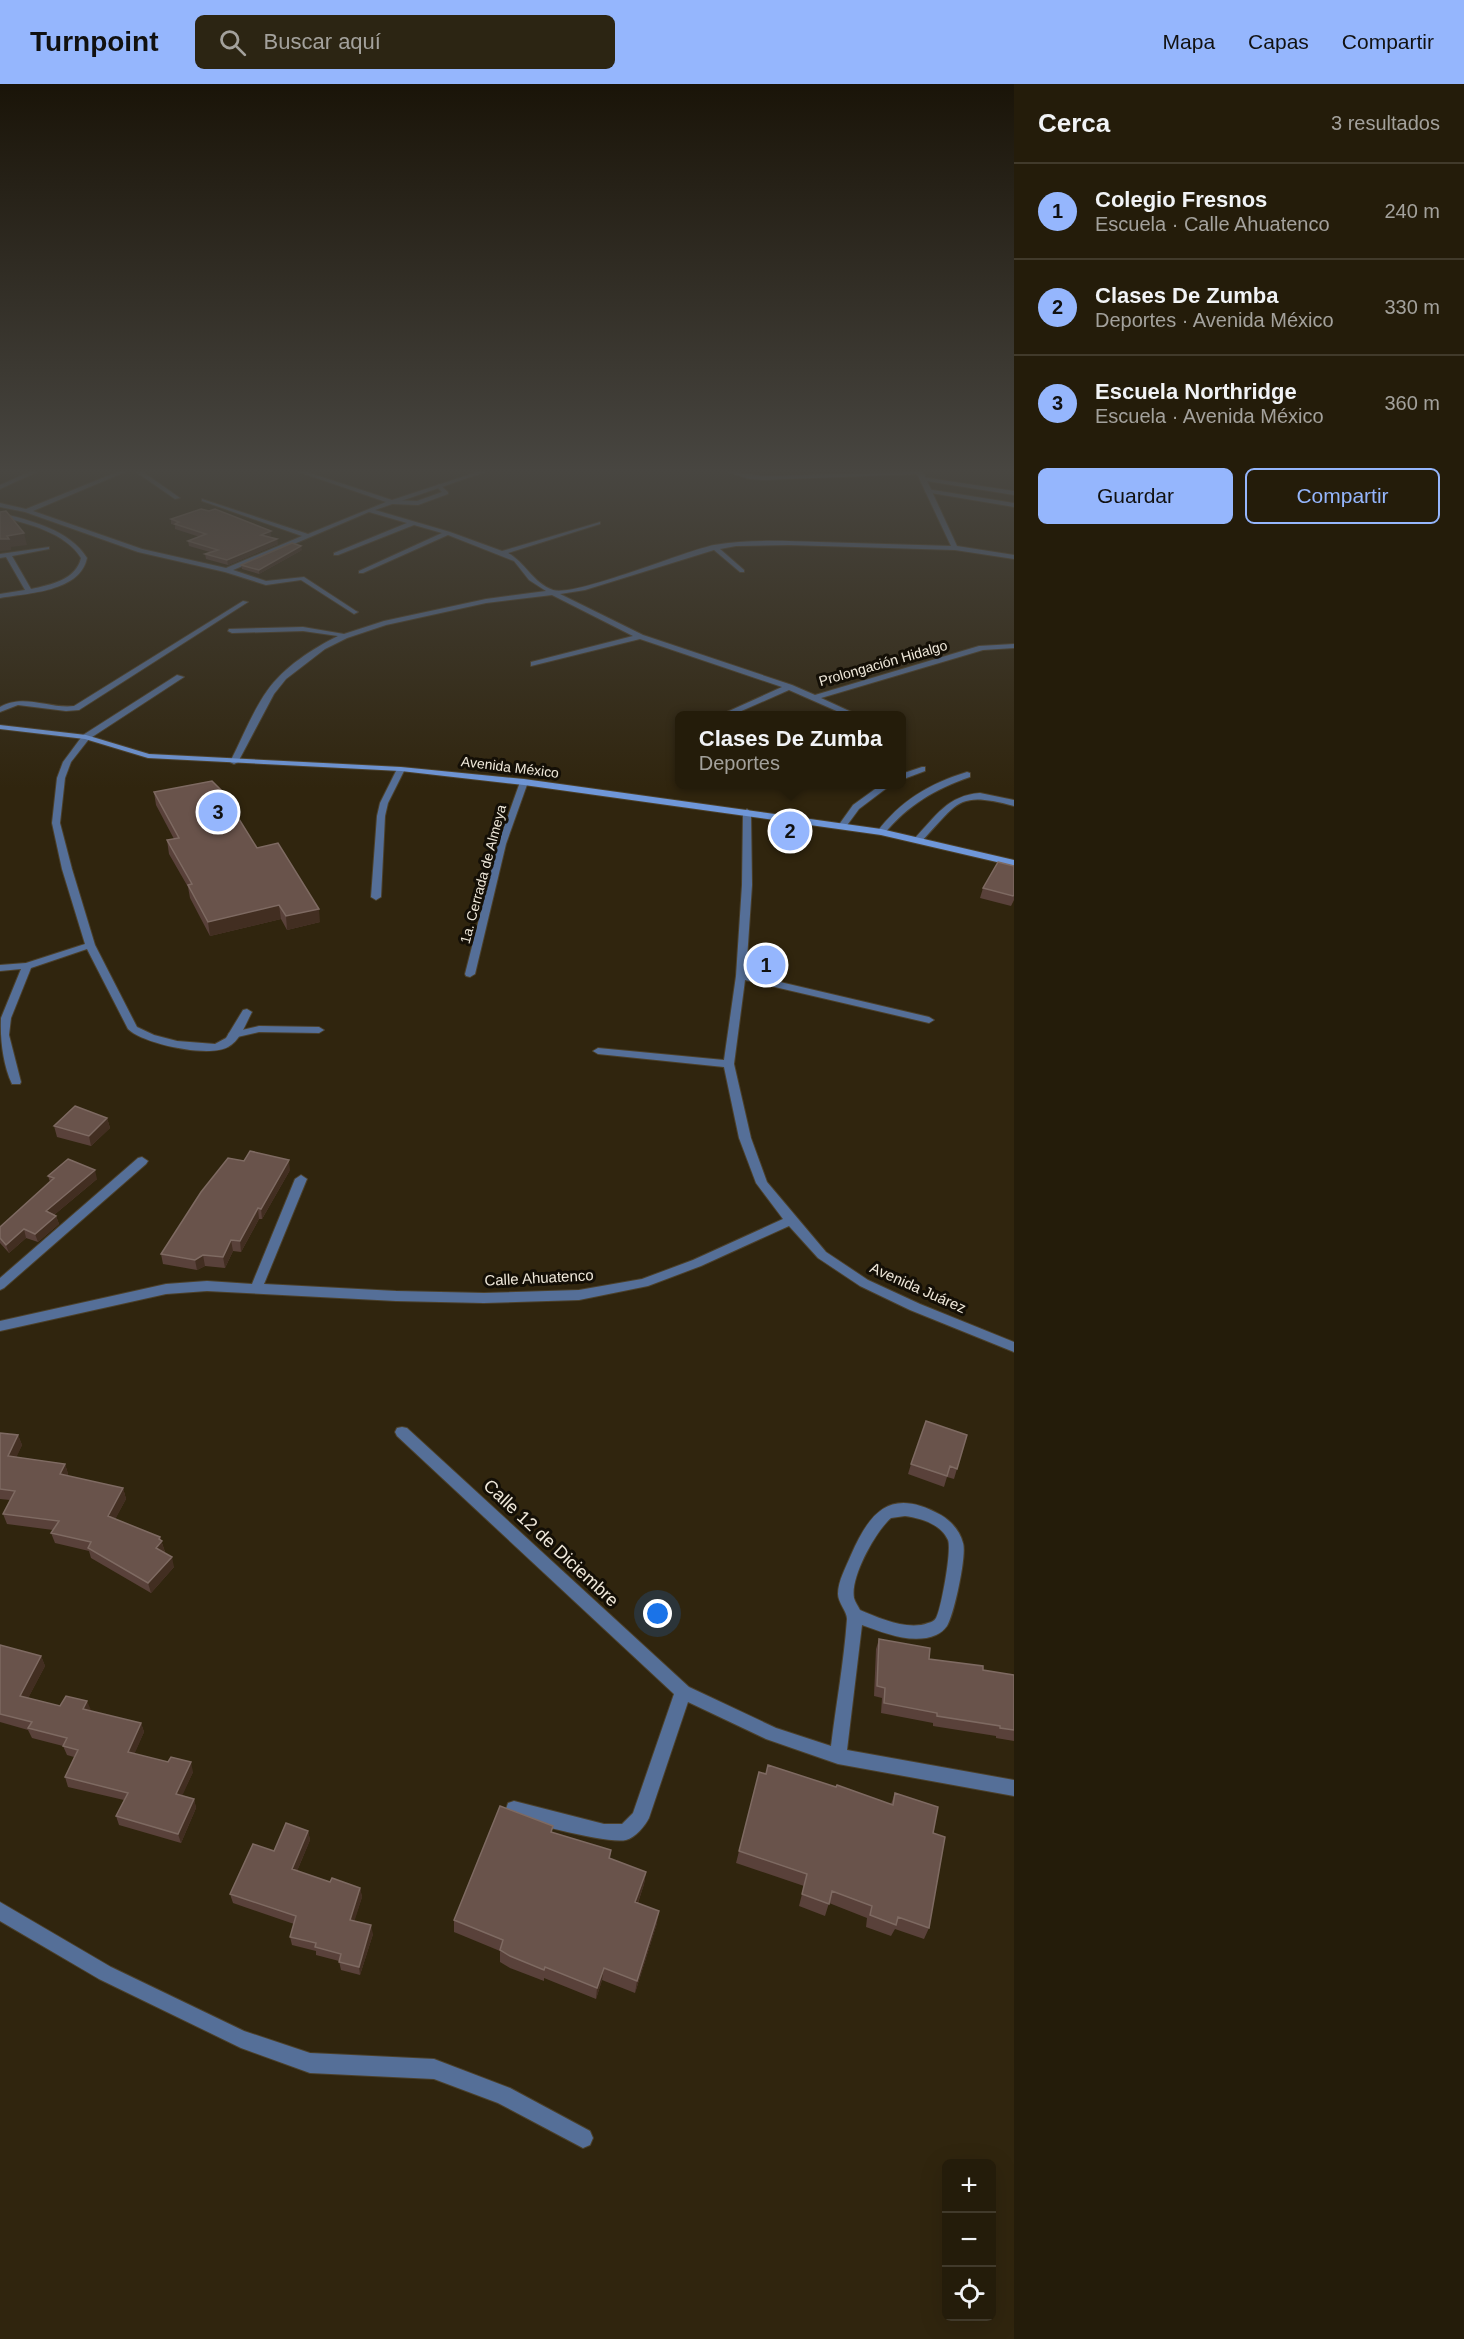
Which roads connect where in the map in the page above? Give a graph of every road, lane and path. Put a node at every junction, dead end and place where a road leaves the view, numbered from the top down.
1 (19, 577) edge
2 (70, 577) edge
3 (249, 577) edge
4 (530, 577) edge
5 (623, 577) edge
6 (29, 591) junction
7 (555, 594) junction
8 (0, 596) edge
9 (244, 602) dead end
10 (354, 612) dead end
11 (231, 631) dead end
12 (344, 636) junction
13 (640, 638) junction
14 (1014, 646) edge
15 (534, 664) dead end
16 (180, 677) dead end
17 (789, 687) junction
18 (817, 697) junction
19 (0, 710) edge
20 (734, 711) edge
21 (846, 711) edge
22 (0, 727) edge
23 (86, 737) junction
24 (234, 762) junction
25 (400, 769) junction
26 (922, 769) dead end
27 (906, 775) edge
28 (967, 775) dead end
29 (524, 782) junction
30 (881, 789) edge
31 (1014, 804) edge
32 (747, 812) junction
33 (842, 826) junction
34 (881, 832) junction
35 (918, 840) junction
36 (1014, 863) edge
37 (376, 897) dead end
38 (90, 945) junction
39 (27, 966) junction
40 (0, 968) edge
41 (470, 974) dead end
42 (741, 976) junction
43 (247, 1012) dead end
44 (929, 1020) dead end
45 (319, 1030) dead end
46 (233, 1035) junction
47 (598, 1051) dead end
48 (729, 1064) junction
49 (16, 1082) dead end
50 (142, 1161) dead end
51 (301, 1179) dead end
52 (791, 1220) junction
53 (0, 1285) edge
54 (256, 1288) junction
55 (0, 1326) edge
56 (1014, 1347) edge
57 (402, 1432) dead end
58 (855, 1615) junction
59 (683, 1692) junction
60 (838, 1756) junction
61 (1014, 1788) edge
62 (514, 1809) edge
63 (0, 1911) edge
64 (583, 2138) dead end

1 - 6 street
2 - 6 street
3 - 10 street
4 - 7 street, Prolongación Hidalgo
5 - 7 street
6 - 8 street
7 - 12 street
7 - 13 street, Prolongación Hidalgo
9 - 19 street
11 - 12 street
12 - 24 street
13 - 15 street
13 - 17 street, Prolongación Hidalgo
14 - 18 street, Prolongación Hidalgo
16 - 23 street
17 - 18 street, Prolongación Hidalgo
17 - 20 street
18 - 21 street
22 - 23 main road, Avenida México
23 - 24 main road, Avenida México
23 - 38 street
24 - 25 main road, Avenida México
25 - 29 main road, Avenida México
25 - 37 street
26 - 27 street
28 - 34 street
29 - 32 main road, Avenida México
29 - 41 street, 1a. Cerrada de Almeya
30 - 33 street
31 - 35 street
32 - 33 main road, Avenida México
32 - 42 street
33 - 34 main road, Avenida México
34 - 35 main road, Avenida México
35 - 36 main road, Avenida México
38 - 39 street
38 - 46 street
39 - 40 street
39 - 49 street
42 - 44 street
42 - 48 street
43 - 46 street
45 - 46 street
47 - 48 street
48 - 52 street
50 - 53 street
51 - 54 street
52 - 54 street, Calle Ahuatenco
52 - 56 street, Avenida Juárez
54 - 55 street, Calle Ahuatenco
57 - 59 street, Calle 12 de Diciembre
58 - 58 street
58 - 60 street
59 - 60 street, Calle 12 de Diciembre
59 - 62 street
60 - 61 street, Calle 12 de Diciembre
63 - 64 street

